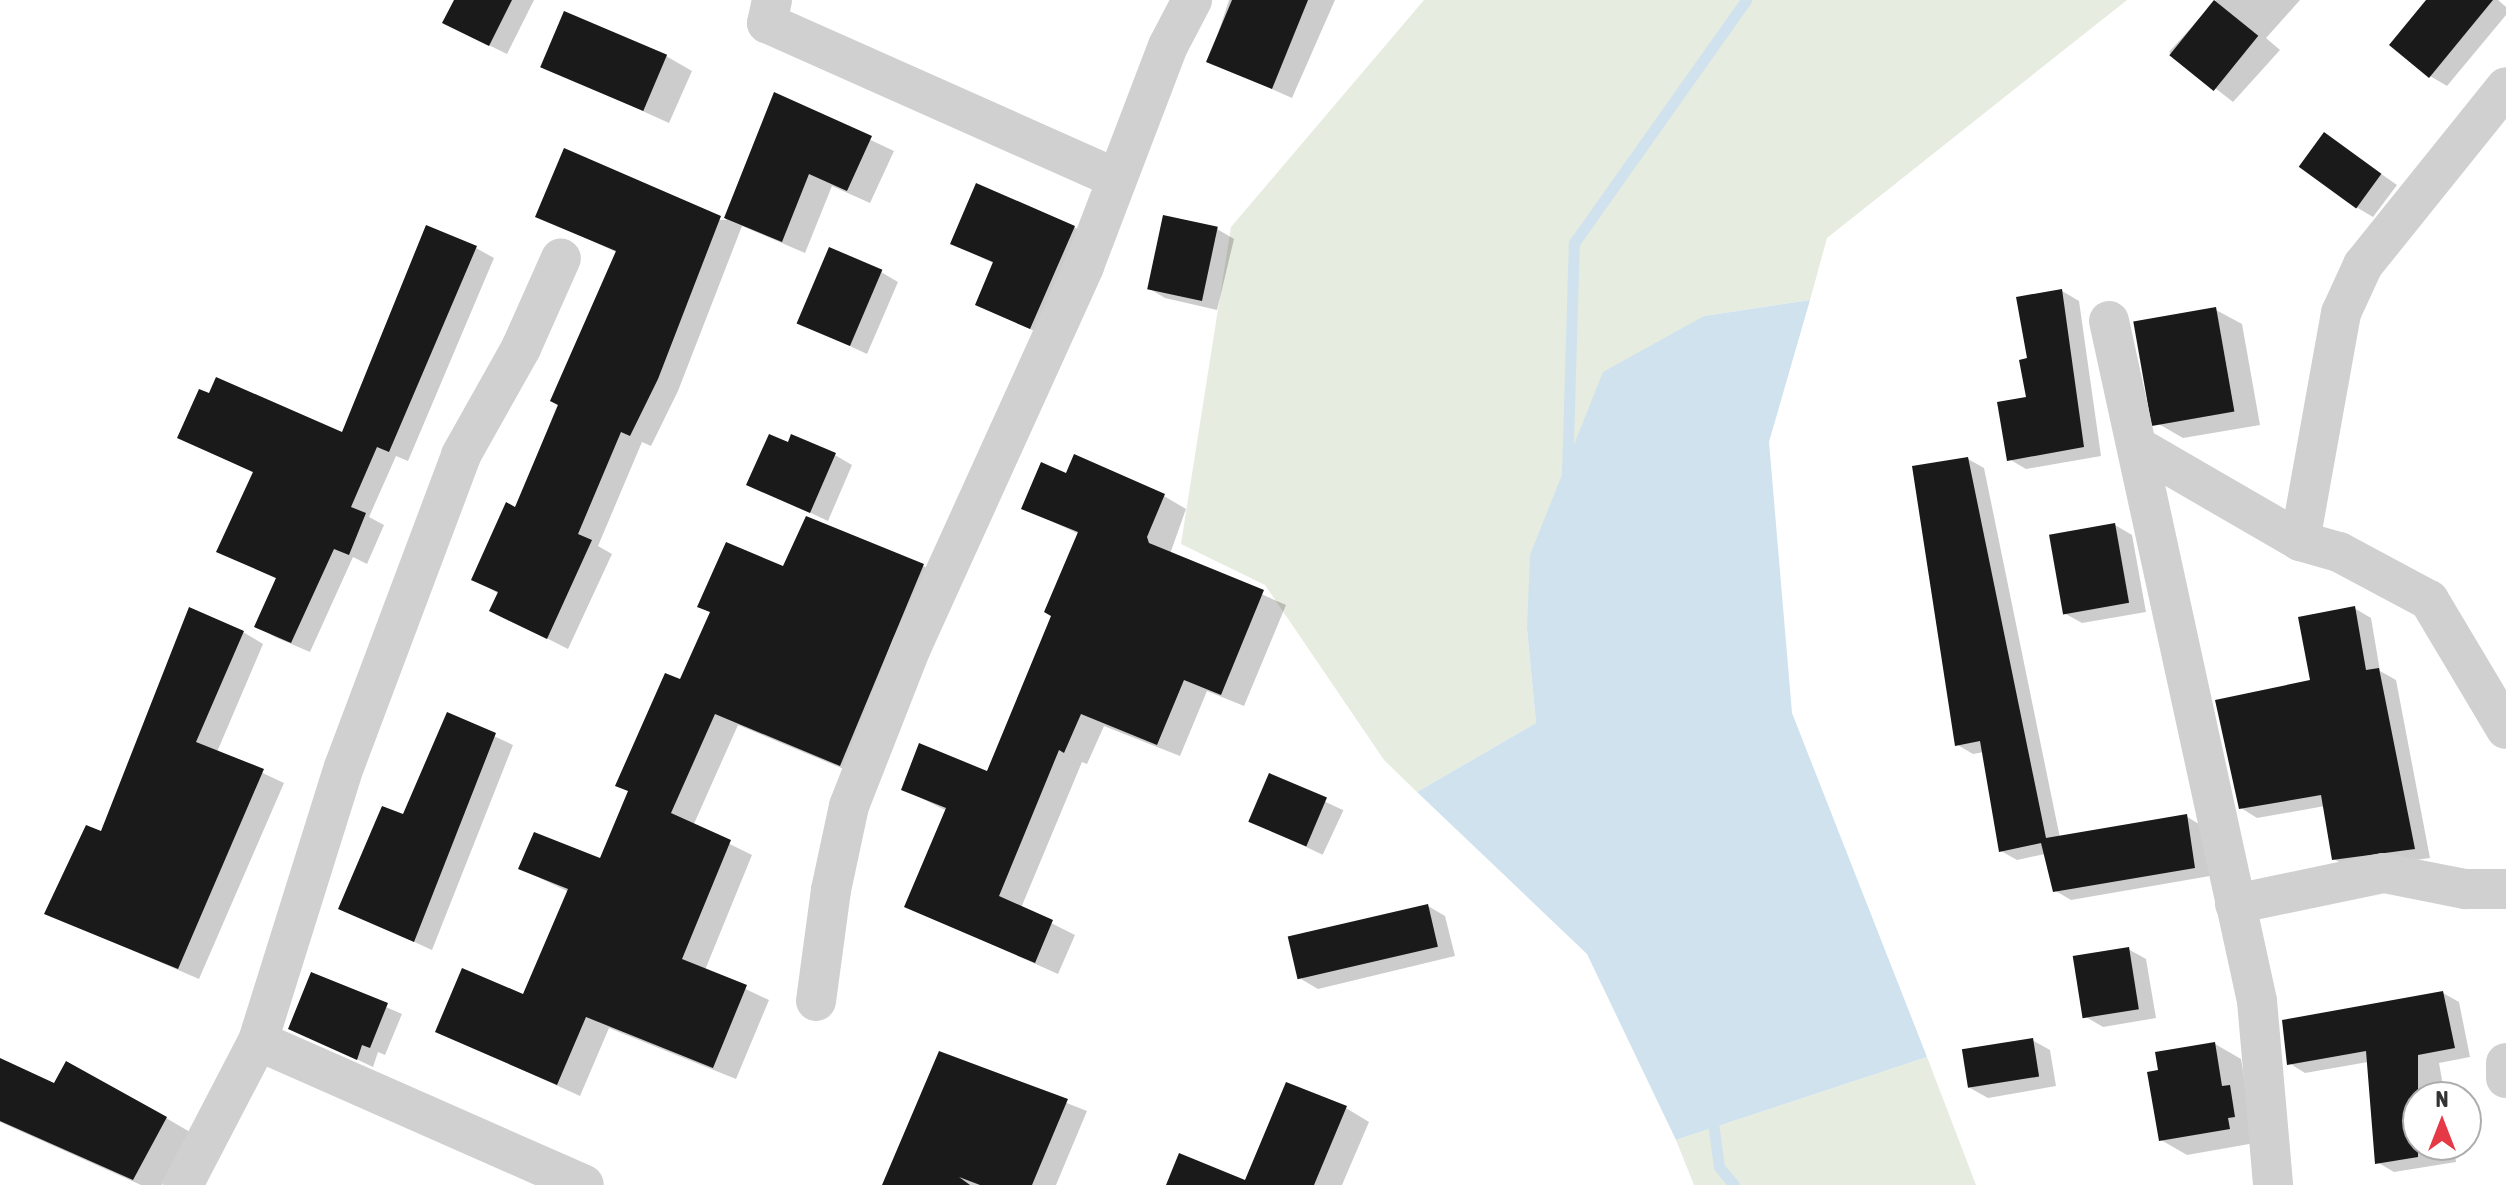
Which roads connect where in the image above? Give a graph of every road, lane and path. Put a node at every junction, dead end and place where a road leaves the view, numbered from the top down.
1 (772, 0) edge
2 (1192, 0) edge
3 (2506, 87) edge
4 (1117, 179) junction
5 (561, 258) dead end
6 (2109, 321) dead end
7 (2138, 447) junction
8 (2300, 541) junction
9 (2506, 729) edge
10 (2506, 889) edge
11 (2235, 904) junction
12 (816, 1001) dead end
13 (258, 1041) junction
14 (2506, 1063) edge
15 (2506, 1078) edge
16 (183, 1185) edge
17 (584, 1185) edge
18 (2273, 1185) edge

1 - 4 street
2 - 4 street
3 - 8 street
4 - 12 street
5 - 13 street
6 - 7 street
7 - 8 street
7 - 11 street
8 - 9 street
10 - 11 street
11 - 18 street
13 - 16 street
13 - 17 street
14 - 15 street

